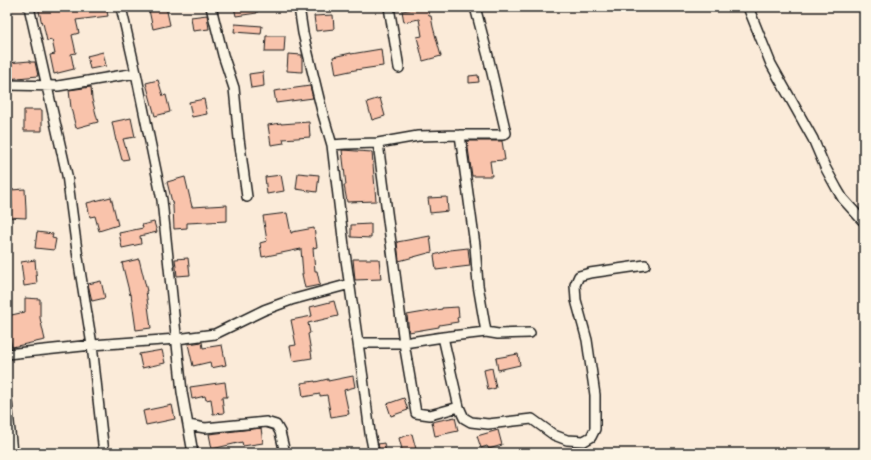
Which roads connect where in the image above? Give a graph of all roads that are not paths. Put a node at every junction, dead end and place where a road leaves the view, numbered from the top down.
1 (29, 7) edge
2 (121, 7) edge
3 (211, 7) edge
4 (299, 7) edge
5 (389, 7) edge
6 (475, 7) edge
7 (748, 7) edge
8 (399, 68) dead end
9 (136, 73) junction
10 (7, 85) edge
11 (46, 86) junction
12 (460, 135) junction
13 (378, 143) junction
14 (332, 145) junction
15 (247, 197) dead end
16 (862, 220) dead end
17 (645, 265) dead end
18 (350, 284) junction
19 (486, 332) junction
20 (530, 333) dead end
21 (443, 337) junction
22 (177, 339) junction
23 (358, 343) junction
24 (404, 343) junction
25 (92, 345) junction
26 (7, 354) edge
27 (7, 401) edge
28 (459, 407) junction
29 (188, 425) junction
30 (12, 453) edge
31 (104, 453) edge
32 (193, 453) edge
33 (285, 453) edge
34 (374, 453) edge

1 - 11 street
2 - 9 street
3 - 15 street
4 - 14 street
5 - 8 street
6 - 12 street
7 - 16 street
9 - 11 street
9 - 22 street
10 - 11 street
11 - 25 street
12 - 13 street
12 - 19 street
13 - 14 street
13 - 24 street
14 - 18 street
17 - 28 street
18 - 22 street
18 - 23 street
19 - 20 street
19 - 21 street
21 - 24 street
21 - 28 street
22 - 25 street
22 - 29 street
23 - 24 street
23 - 34 street
24 - 28 street
25 - 26 street
25 - 31 street
27 - 30 street
29 - 32 street
29 - 33 street

